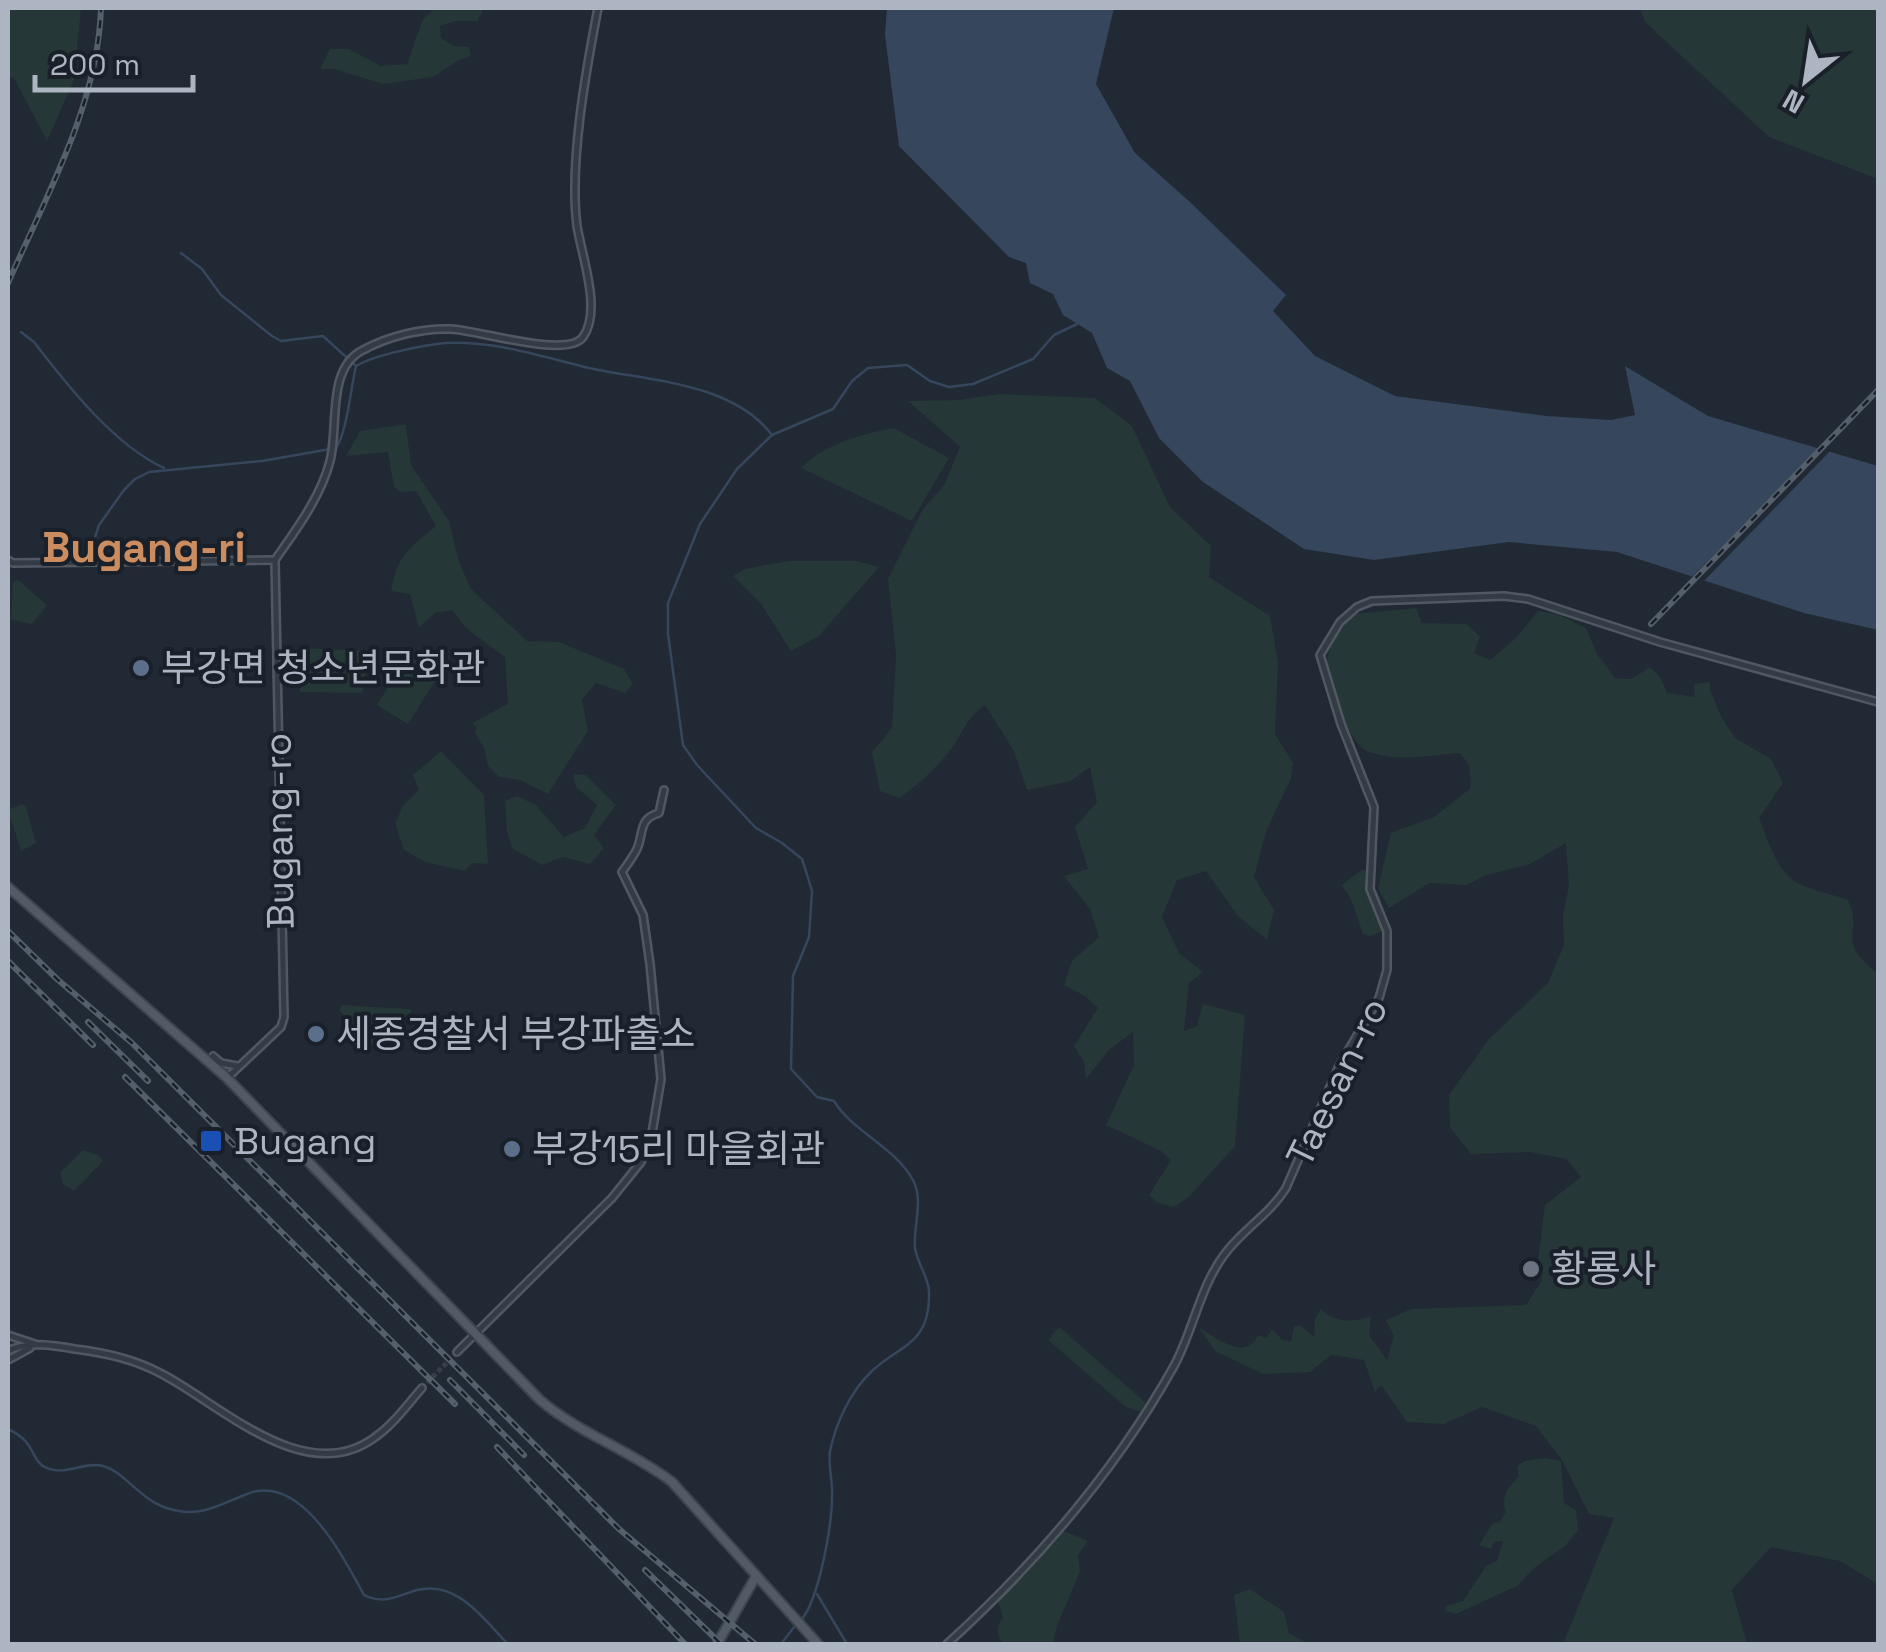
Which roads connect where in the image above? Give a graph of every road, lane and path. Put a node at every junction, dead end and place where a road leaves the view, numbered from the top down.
1 (598, 8) edge
2 (9, 560) edge
3 (275, 560) junction
4 (1878, 702) edge
5 (664, 790) dead end
6 (8, 887) edge
7 (213, 1056) dead end
8 (240, 1066) junction
9 (227, 1078) junction
10 (475, 1332) junction
11 (8, 1344) edge
12 (37, 1345) junction
13 (456, 1352) tunnel mouth
14 (8, 1360) edge
15 (422, 1388) tunnel mouth
16 (757, 1580) junction
17 (717, 1644) edge
18 (818, 1644) edge
19 (947, 1644) edge

1 - 3 street
2 - 3 street
3 - 8 street, Bugang-ro
4 - 19 street, Taesan-ro
5 - 10 street
6 - 9 main road
7 - 8 street
8 - 9 street, Bugang-ro
9 - 10 main road
10 - 13 street
10 - 16 main road
11 - 12 street
11 - 12 street
12 - 14 street
12 - 15 street
16 - 17 main road
16 - 18 main road

